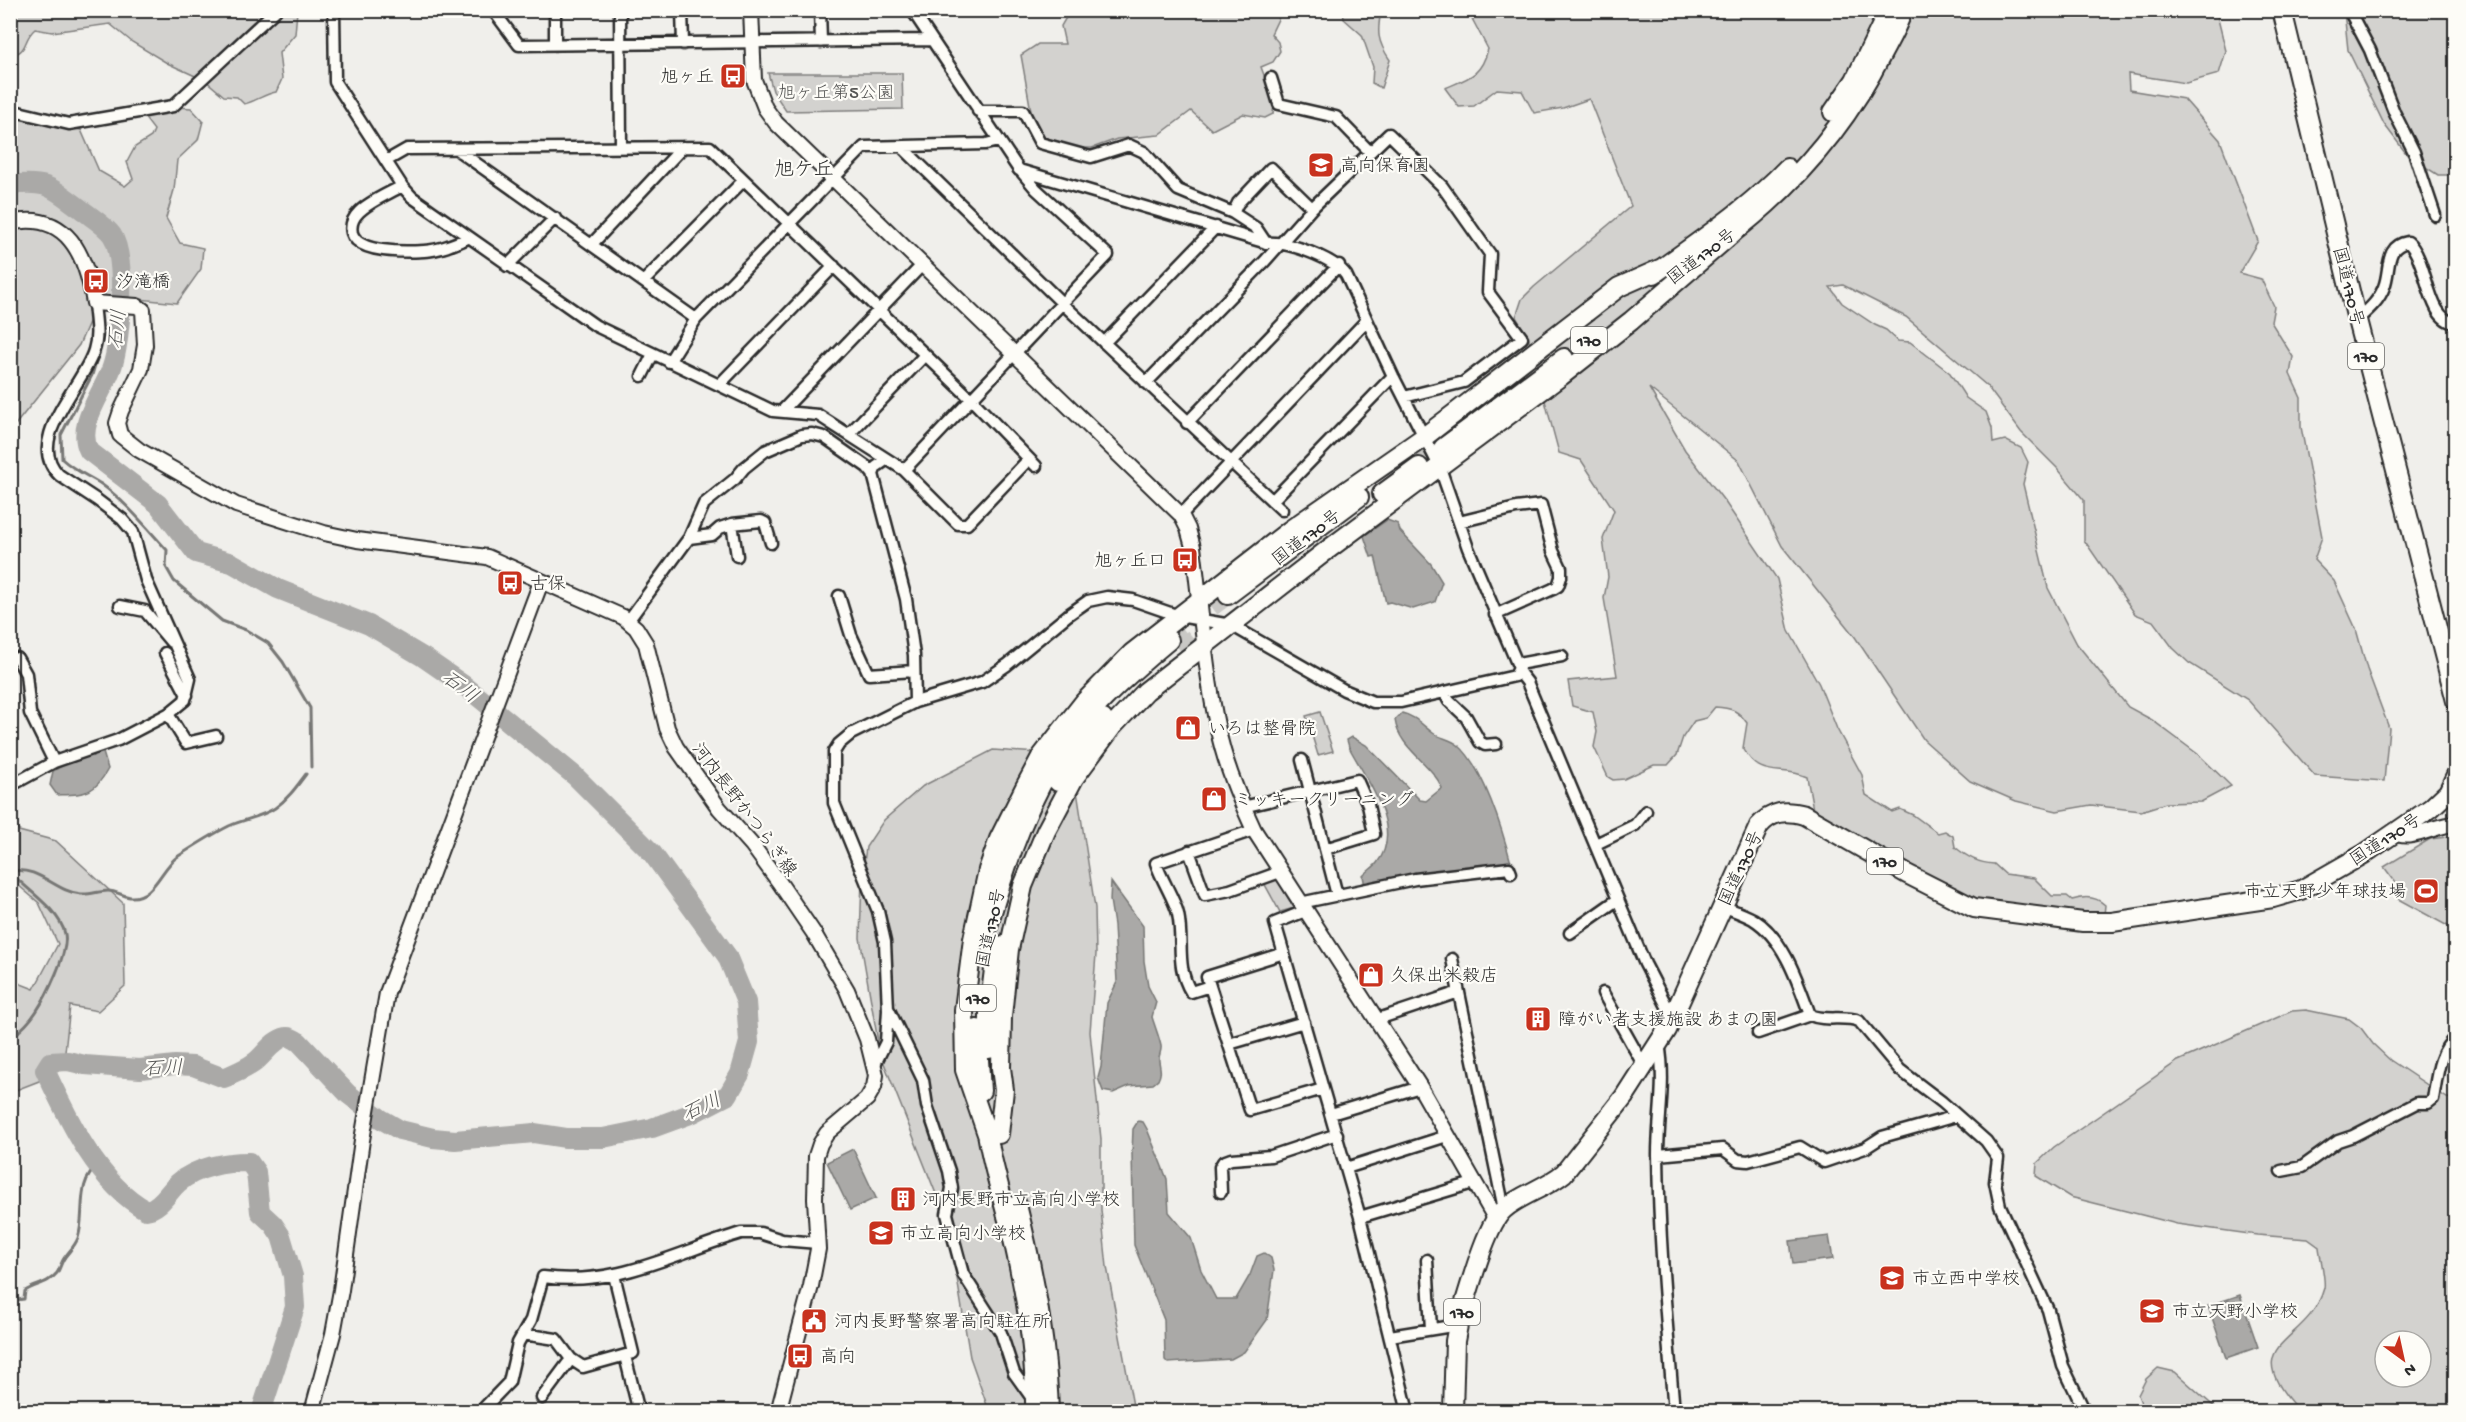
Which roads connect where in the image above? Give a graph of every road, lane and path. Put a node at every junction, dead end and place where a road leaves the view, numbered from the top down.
1 (276, 10) edge
2 (333, 10) edge
3 (493, 10) edge
4 (555, 10) edge
5 (620, 10) edge
6 (682, 10) edge
7 (751, 10) edge
8 (820, 10) edge
9 (912, 10) edge
10 (1889, 10) edge
11 (1903, 10) edge
12 (2282, 10) edge
13 (2349, 10) edge
14 (930, 40) junction
15 (821, 42) junction
16 (751, 43) junction
17 (621, 44) junction
18 (683, 44) junction
19 (555, 45) junction
20 (1271, 78) dead end
21 (10, 110) edge
22 (978, 111) junction
23 (998, 141) junction
24 (621, 147) junction
25 (683, 147) junction
26 (902, 147) junction
27 (455, 149) junction
28 (1370, 152) junction
29 (386, 161) junction
30 (1019, 170) junction
31 (833, 178) junction
32 (744, 180) junction
33 (402, 186) junction
34 (1312, 208) junction
35 (1233, 213) junction
36 (2435, 215) dead end
37 (555, 218) junction
38 (10, 223) edge
39 (790, 224) junction
40 (1216, 227) junction
41 (1734, 231) junction
42 (468, 238) junction
43 (1280, 242) junction
44 (1267, 243) junction
45 (592, 244) junction
46 (923, 264) junction
47 (1339, 265) junction
48 (507, 266) junction
49 (834, 266) junction
50 (644, 281) junction
51 (96, 303) junction
52 (1063, 304) junction
53 (878, 310) junction
54 (696, 319) junction
55 (1367, 320) junction
56 (2357, 320) junction
57 (2456, 323) edge
58 (1104, 343) junction
59 (653, 354) junction
60 (1016, 354) junction
61 (924, 356) junction
62 (669, 362) junction
63 (642, 376) dead end
64 (1393, 376) junction
65 (1146, 383) junction
66 (720, 384) junction
67 (1404, 397) junction
68 (970, 398) junction
69 (782, 411) junction
70 (1187, 423) junction
71 (849, 434) junction
72 (1435, 441) junction
73 (886, 460) junction
74 (1416, 461) tunnel mouth
75 (1230, 463) junction
76 (1440, 468) junction
77 (904, 470) junction
78 (873, 474) junction
79 (1272, 501) junction
80 (1281, 510) dead end
81 (1181, 515) junction
82 (1459, 522) junction
83 (732, 524) junction
84 (689, 538) junction
85 (771, 543) dead end
86 (737, 556) dead end
87 (541, 582) junction
88 (839, 596) dead end
89 (1231, 600) tunnel mouth
90 (120, 606) dead end
91 (1202, 611) junction
92 (1495, 615) junction
93 (1179, 616) junction
94 (628, 621) junction
95 (1231, 625) junction
96 (1174, 644) tunnel mouth
97 (1206, 644) junction
98 (176, 647) junction
99 (165, 653) dead end
100 (1562, 656) dead end
101 (17, 658) dead end
102 (1518, 668) junction
103 (914, 671) junction
104 (1444, 692) junction
105 (187, 695) junction
106 (2456, 701) edge
107 (915, 702) junction
108 (168, 714) junction
109 (216, 736) dead end
110 (1496, 744) dead end
111 (1302, 760) dead end
112 (54, 762) junction
113 (2456, 775) edge
114 (10, 786) edge
115 (1309, 790) junction
116 (1243, 807) junction
117 (1646, 812) dead end
118 (2456, 824) edge
119 (1254, 830) junction
120 (2395, 833) junction
121 (1596, 844) junction
122 (1325, 849) junction
123 (1189, 851) junction
124 (1280, 872) junction
125 (1511, 873) dead end
126 (1337, 895) junction
127 (1617, 900) junction
128 (1722, 906) junction
129 (1303, 907) junction
130 (1570, 933) dead end
131 (1284, 953) junction
132 (1452, 959) dead end
133 (1210, 986) junction
134 (1459, 992) junction
135 (1603, 993) dead end
136 (888, 1010) junction
137 (1810, 1014) junction
138 (1672, 1018) junction
139 (1375, 1020) junction
140 (1304, 1022) junction
141 (1758, 1033) dead end
142 (2456, 1037) edge
143 (1229, 1044) junction
144 (1659, 1044) junction
145 (874, 1066) junction
146 (1644, 1066) junction
147 (1420, 1087) junction
148 (1323, 1089) junction
149 (1331, 1114) junction
150 (1956, 1116) junction
151 (1336, 1134) junction
152 (993, 1136) junction
153 (1447, 1136) junction
154 (1658, 1155) junction
155 (1346, 1168) junction
156 (2281, 1171) dead end
157 (1473, 1183) junction
158 (1221, 1192) dead end
159 (1500, 1213) junction
160 (1360, 1216) junction
161 (818, 1243) junction
162 (1427, 1260) dead end
163 (614, 1275) junction
164 (1458, 1325) junction
165 (1431, 1329) junction
166 (523, 1334) junction
167 (1390, 1336) junction
168 (625, 1356) junction
169 (571, 1359) junction
170 (542, 1398) dead end
171 (1040, 1408) edge
172 (312, 1412) edge
173 (480, 1412) edge
174 (639, 1412) edge
175 (778, 1412) edge
176 (1408, 1412) edge
177 (1453, 1412) edge
178 (1674, 1412) edge
179 (2085, 1412) edge

1 - 21 street
2 - 29 street
3 - 19 street
4 - 19 street
5 - 17 street
6 - 18 street
7 - 16 street
8 - 15 street
9 - 14 street
10 - 72 highway, 国道170号
11 - 41 highway, 国道170号 / 170
12 - 56 highway, 国道170号 / 170
13 - 36 street
14 - 15 street
14 - 22 street
15 - 16 street
16 - 18 street
16 - 31 street
17 - 18 street
17 - 19 street
17 - 24 street
20 - 28 street
22 - 23 street
22 - 35 street
23 - 26 street
23 - 30 street
24 - 25 street
24 - 27 street
25 - 32 street
25 - 45 street
26 - 31 street
26 - 52 street
27 - 29 street
27 - 37 street
28 - 34 street
28 - 67 street
29 - 33 street
30 - 40 street
30 - 52 street
31 - 39 street
31 - 46 street
32 - 39 street
32 - 50 street
33 - 42 street
33 - 42 street
34 - 35 street
34 - 43 street
35 - 44 street
37 - 45 street
37 - 48 street
38 - 51 street
39 - 49 street
39 - 54 street
40 - 44 street
40 - 58 street
41 - 72 highway, 国道170号 / 170
41 - 76 highway
42 - 48 street
43 - 44 street
43 - 47 street
43 - 65 street
45 - 50 street
46 - 53 street
46 - 60 street
47 - 55 street
47 - 70 street
48 - 59 street
49 - 53 street
49 - 66 street
50 - 54 street
51 - 87 street, 河内長野かつらぎ線
51 - 98 street
52 - 58 street
52 - 60 street
53 - 61 street
53 - 69 street
54 - 62 street
55 - 64 street
55 - 75 street
56 - 57 street
56 - 106 highway, 国道170号 / 170
58 - 65 street
59 - 62 street
59 - 63 street
60 - 68 street
60 - 81 street
61 - 68 street
61 - 71 street
62 - 66 street
64 - 67 street
64 - 79 street
65 - 70 street
66 - 69 street
67 - 72 street
68 - 77 street
68 - 77 street
69 - 71 street
70 - 75 street
71 - 73 street
72 - 76 street
72 - 91 highway
73 - 77 street
73 - 78 street
74 - 89 highway, 国道170号
75 - 79 street
75 - 81 street
76 - 82 street
76 - 95 highway
78 - 84 street
78 - 103 street
79 - 80 street
81 - 91 street
82 - 92 street
82 - 92 street
83 - 84 street
83 - 85 street
83 - 86 street
84 - 94 street
87 - 94 street, 河内長野かつらぎ線
87 - 172 street
88 - 103 street
90 - 98 street
91 - 93 highway
91 - 95 street
91 - 97 street
92 - 102 street
93 - 107 street
93 - 152 highway
94 - 145 street, 河内長野かつらぎ線
95 - 97 highway
95 - 104 street
96 - 152 highway, 国道170号 / 170
97 - 116 street
97 - 152 highway
98 - 105 street
99 - 105 street
100 - 102 street
101 - 112 street
102 - 104 street
102 - 121 street
103 - 107 street
104 - 110 street
105 - 108 street
107 - 136 street
108 - 109 street
108 - 112 street
111 - 115 street
112 - 114 street
113 - 120 highway, 国道170号 / 170
115 - 116 street
115 - 122 street
115 - 122 street
116 - 119 street
117 - 121 street
118 - 120 street
119 - 123 street
119 - 124 street
120 - 128 highway, 国道170号 / 170
121 - 127 street
122 - 126 street
123 - 124 street
123 - 133 street
124 - 129 street
125 - 126 street
126 - 129 street
127 - 130 street
127 - 138 street
128 - 137 street
128 - 138 highway, 国道170号 / 170
129 - 131 street
129 - 139 street
131 - 133 street
131 - 140 street
132 - 134 street
133 - 143 street
134 - 139 street
134 - 159 street
135 - 146 street
136 - 145 street
136 - 171 street
137 - 141 street
137 - 150 street
138 - 144 highway, 国道170号 / 170
139 - 147 street
140 - 143 street
140 - 148 street
142 - 156 street
143 - 148 street
144 - 146 highway, 国道170号 / 170
144 - 154 street
145 - 161 street, 河内長野かつらぎ線
146 - 159 highway, 国道170号 / 170
147 - 149 street
147 - 153 street
148 - 149 street
149 - 151 street
150 - 154 street
150 - 179 street
151 - 155 street
151 - 158 street
152 - 171 highway, 国道170号 / 170
153 - 155 street
153 - 157 street
154 - 178 street
155 - 160 street
157 - 159 street
157 - 160 street
159 - 164 highway, 170
160 - 167 street
161 - 163 street
161 - 175 street, 河内長野かつらぎ線
162 - 165 street
163 - 166 street
163 - 168 street
164 - 165 street
164 - 177 highway, 170
165 - 167 street
166 - 169 street
166 - 173 street
167 - 176 street
168 - 169 street
168 - 174 street
169 - 170 street

